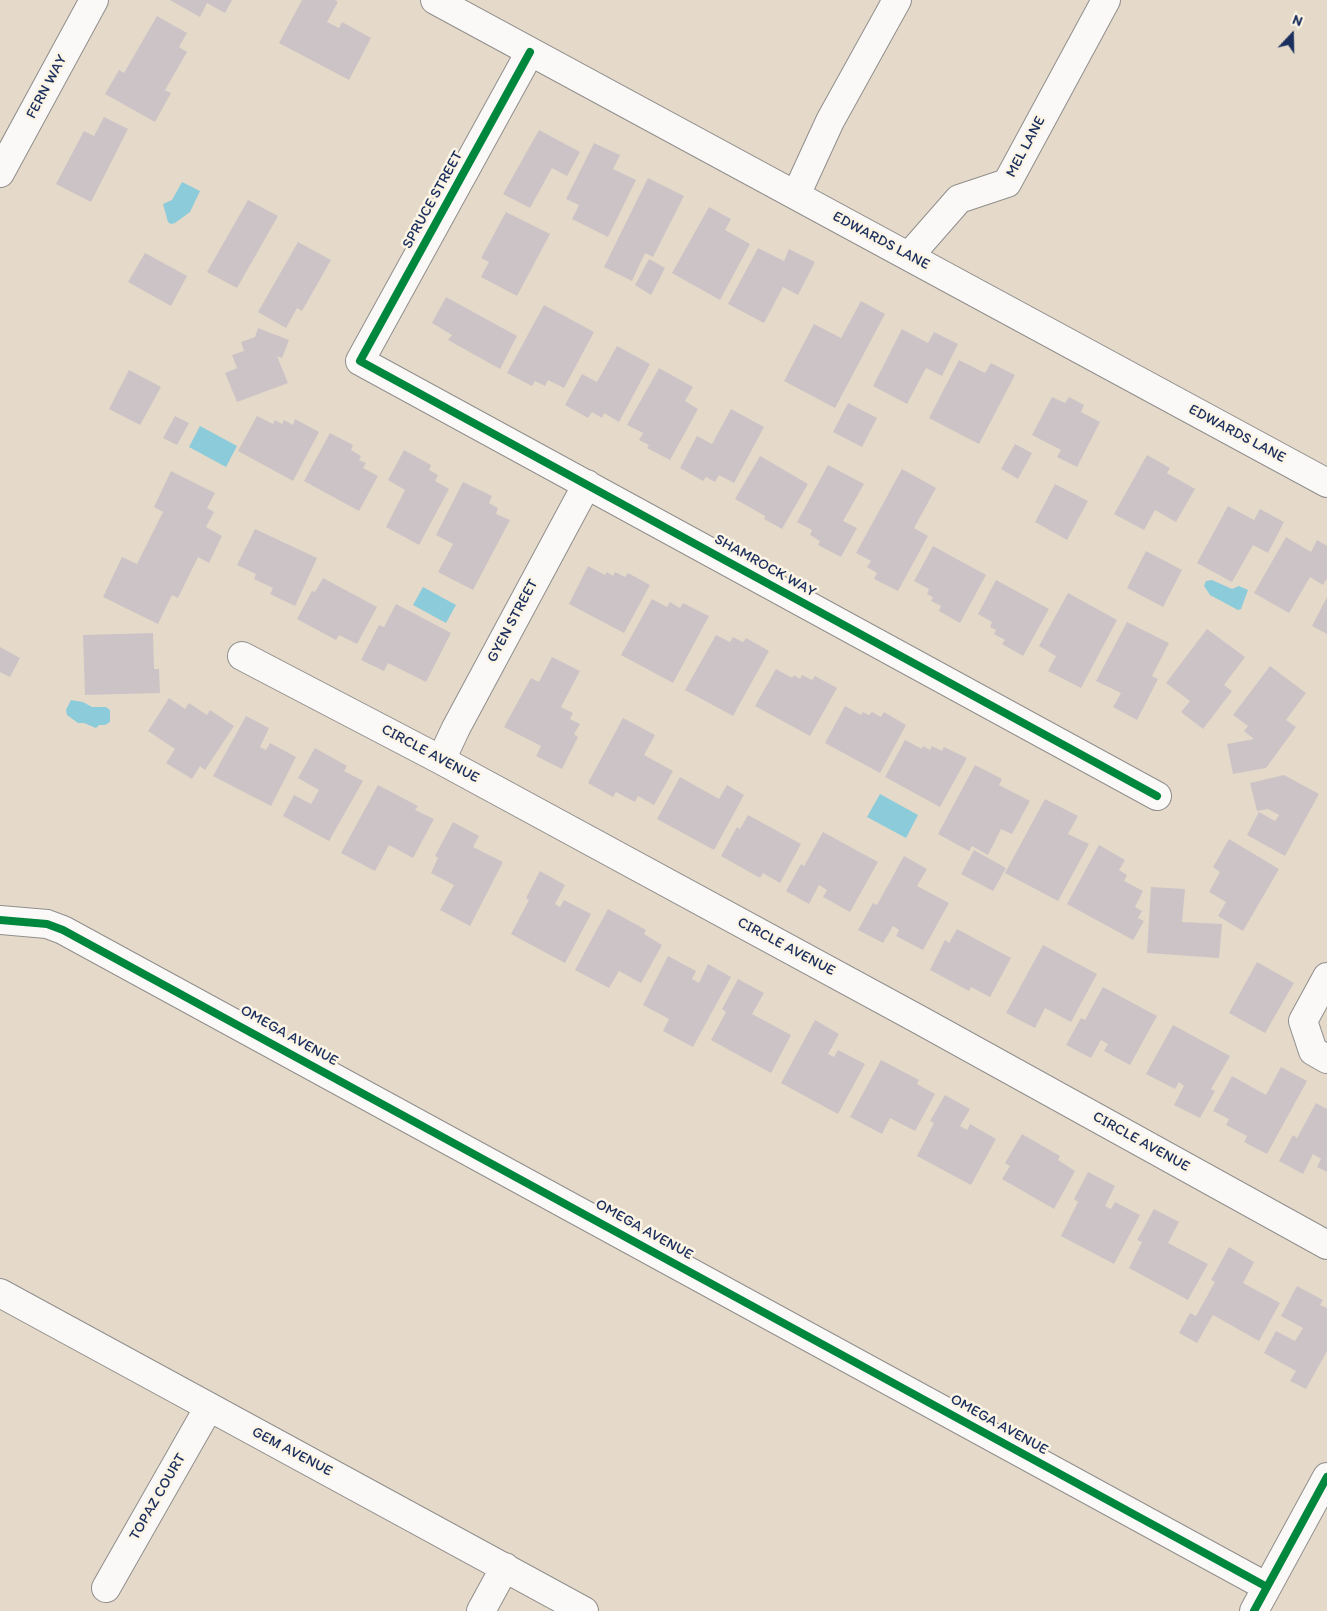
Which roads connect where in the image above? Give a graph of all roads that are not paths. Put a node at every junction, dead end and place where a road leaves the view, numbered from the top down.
1 (94, 0) edge
2 (435, 0) edge
3 (897, 0) edge
4 (1106, 0) edge
5 (530, 52) junction
6 (0, 173) edge
7 (796, 195) junction
8 (910, 256) junction
9 (360, 362) joint
10 (1327, 483) edge
11 (587, 484) junction
12 (242, 656) dead end
13 (441, 760) junction
14 (1156, 796) dead end
15 (0, 920) edge
16 (1327, 977) edge
17 (1327, 1059) edge
18 (1327, 1245) edge
19 (0, 1293) edge
20 (209, 1407) junction
21 (1327, 1477) edge
22 (504, 1567) junction
23 (106, 1588) dead end
24 (1267, 1588) junction
25 (481, 1611) edge
26 (584, 1611) edge
27 (1254, 1611) edge

1 - 6 street, FERN WAY
2 - 5 street, EDWARDS LANE
3 - 7 street
4 - 8 street, MEL LANE
5 - 7 street, EDWARDS LANE
5 - 9 street, SPRUCE STREET
7 - 8 street, EDWARDS LANE
8 - 10 street, EDWARDS LANE
9 - 11 street, SHAMROCK WAY
11 - 13 street, GYEN STREET
11 - 14 street, SHAMROCK WAY
12 - 13 street, CIRCLE AVENUE
13 - 18 street, CIRCLE AVENUE
15 - 24 street, OMEGA AVENUE
16 - 17 street
19 - 20 street, GEM AVENUE
20 - 22 street, GEM AVENUE
20 - 23 street, TOPAZ COURT
21 - 24 street
22 - 25 street
22 - 26 street, GEM AVENUE
24 - 27 street

